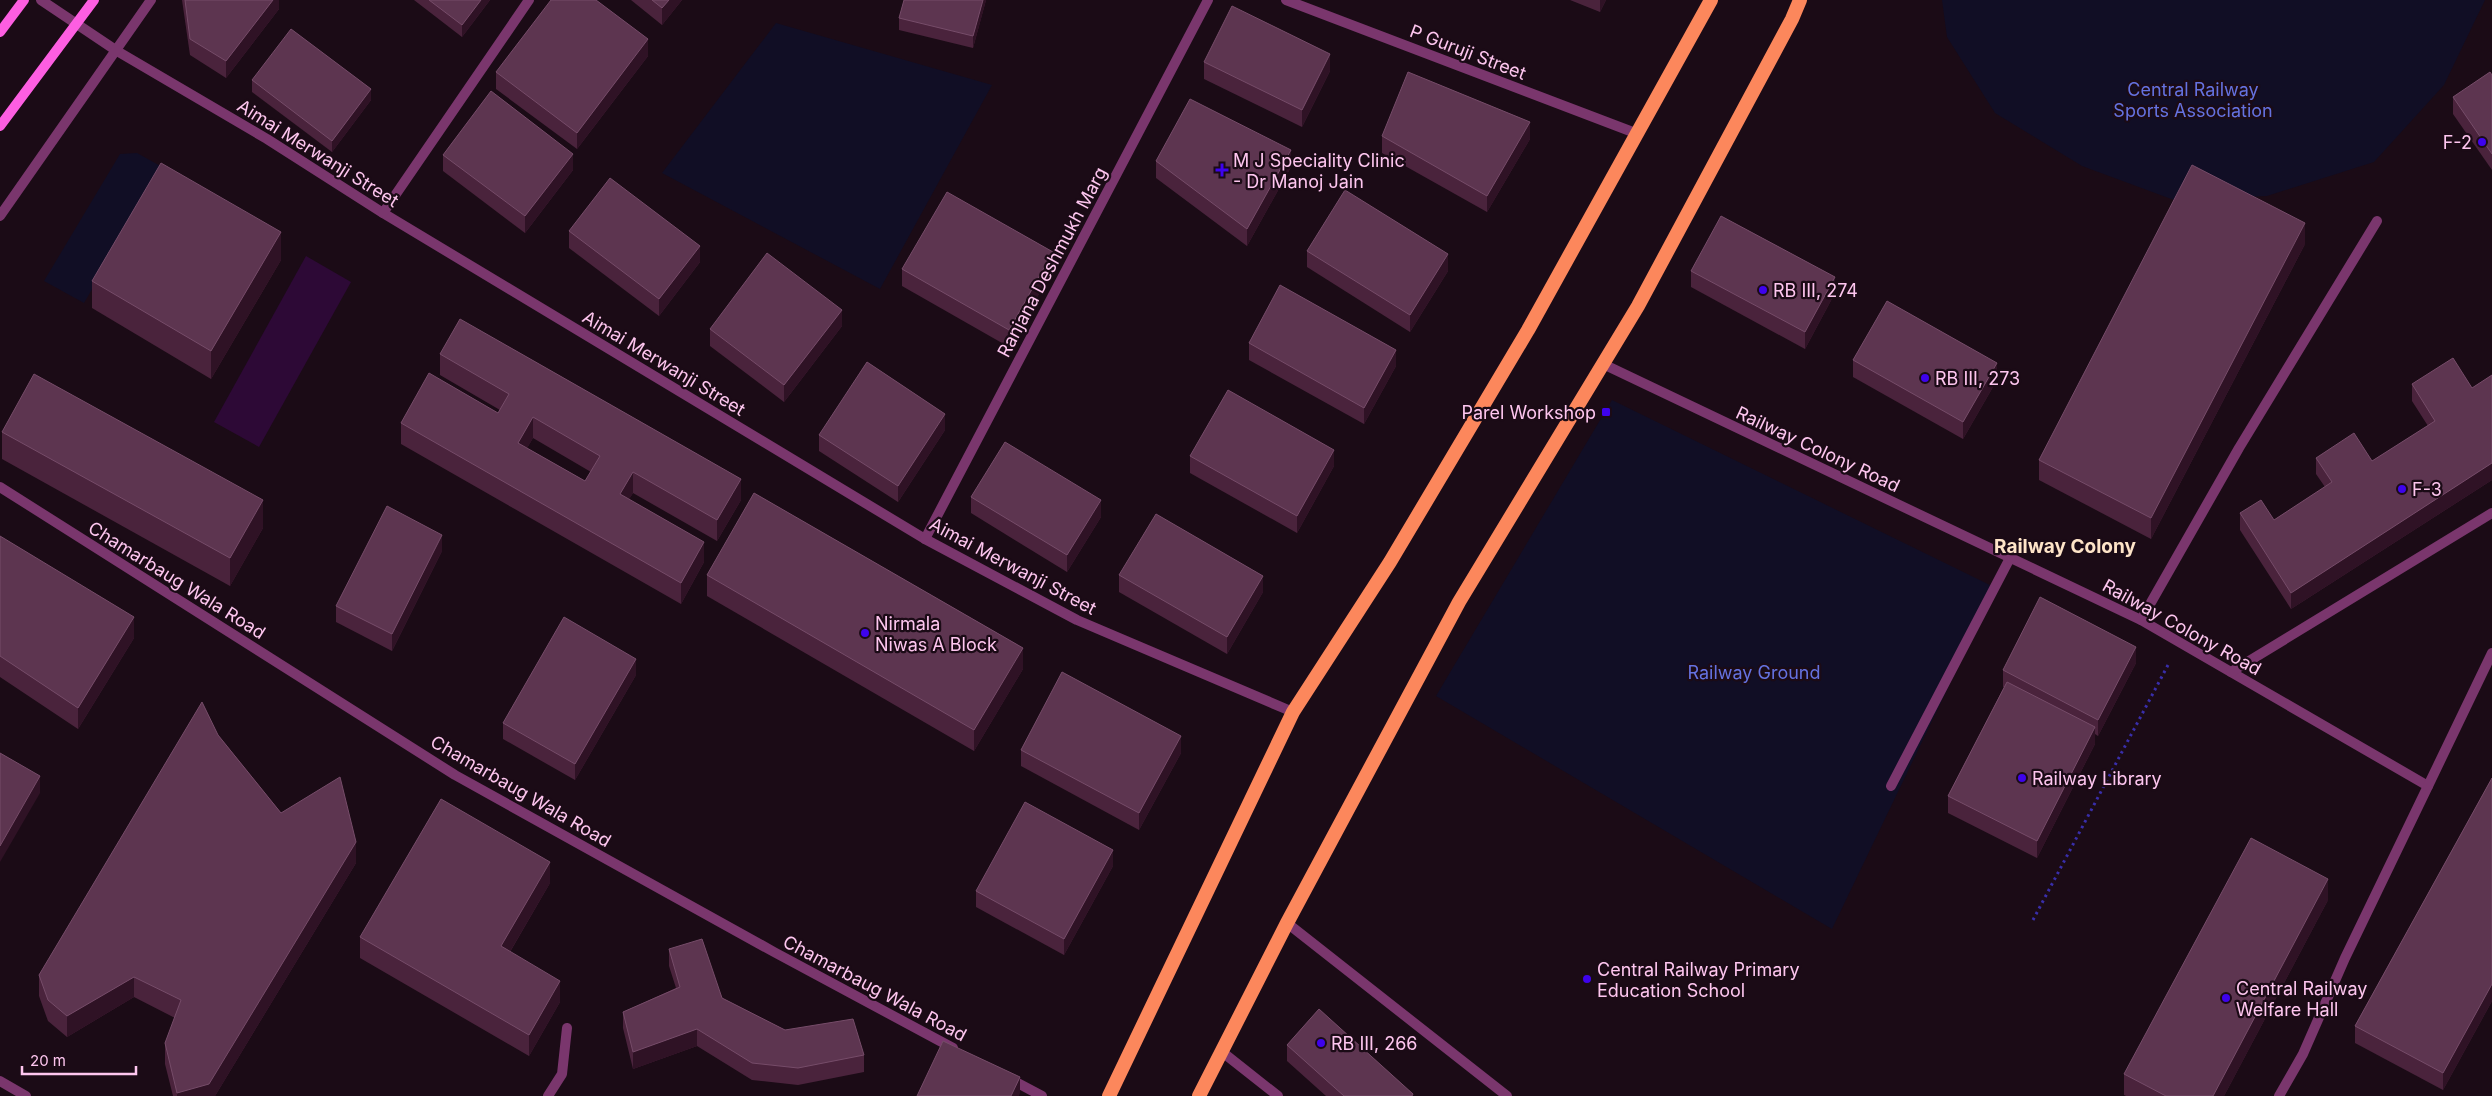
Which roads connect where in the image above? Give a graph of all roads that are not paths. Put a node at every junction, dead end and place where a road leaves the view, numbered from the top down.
1 (24, 0) edge
2 (41, 0) edge
3 (94, 0) edge
4 (151, 0) edge
5 (528, 0) edge
6 (1208, 0) edge
7 (1286, 0) edge
8 (1711, 0) edge
9 (1800, 0) edge
10 (77, 24) junction
11 (0, 32) edge
12 (117, 51) junction
13 (0, 126) edge
14 (1638, 134) junction
15 (383, 213) junction
16 (0, 216) edge
17 (2377, 221) dead end
18 (1603, 364) junction
19 (0, 487) edge
20 (2492, 513) edge
21 (924, 540) junction
22 (2010, 558) junction
23 (2141, 620) junction
24 (2492, 653) edge
25 (2231, 672) junction
26 (1293, 712) junction
27 (1891, 786) dead end
28 (2428, 786) junction
29 (1287, 923) junction
30 (567, 1028) dead end
31 (1221, 1051) junction
32 (964, 1054) edge
33 (998, 1073) edge
34 (0, 1081) edge
35 (26, 1096) edge
36 (548, 1096) edge
37 (1042, 1096) edge
38 (1109, 1096) edge
39 (1198, 1096) edge
40 (1278, 1096) edge
41 (1508, 1096) edge
42 (2279, 1096) edge

1 - 11 main road
2 - 10 street, Aimai Merwanji Street
3 - 10 main road
4 - 12 street
5 - 15 street
6 - 21 street, Ranjana Deshmukh Marg
7 - 14 street, P Guruji Street
8 - 14 highway
9 - 18 highway
10 - 12 street, Aimai Merwanji Street
10 - 13 main road
12 - 15 street, Aimai Merwanji Street
12 - 16 street
14 - 26 highway
15 - 21 street, Aimai Merwanji Street
17 - 23 street
18 - 22 street, Railway Colony Road
18 - 29 highway
19 - 32 street, Chamarbaug Wala Road
20 - 25 street
21 - 26 street, Aimai Merwanji Street
22 - 23 street, Railway Colony Road
22 - 27 street
23 - 25 street, Railway Colony Road
24 - 28 street
25 - 28 street, Railway Colony Road
26 - 38 highway
28 - 42 street
29 - 31 highway
29 - 41 street
30 - 36 street
31 - 39 highway
31 - 40 street
33 - 37 street
34 - 35 street

